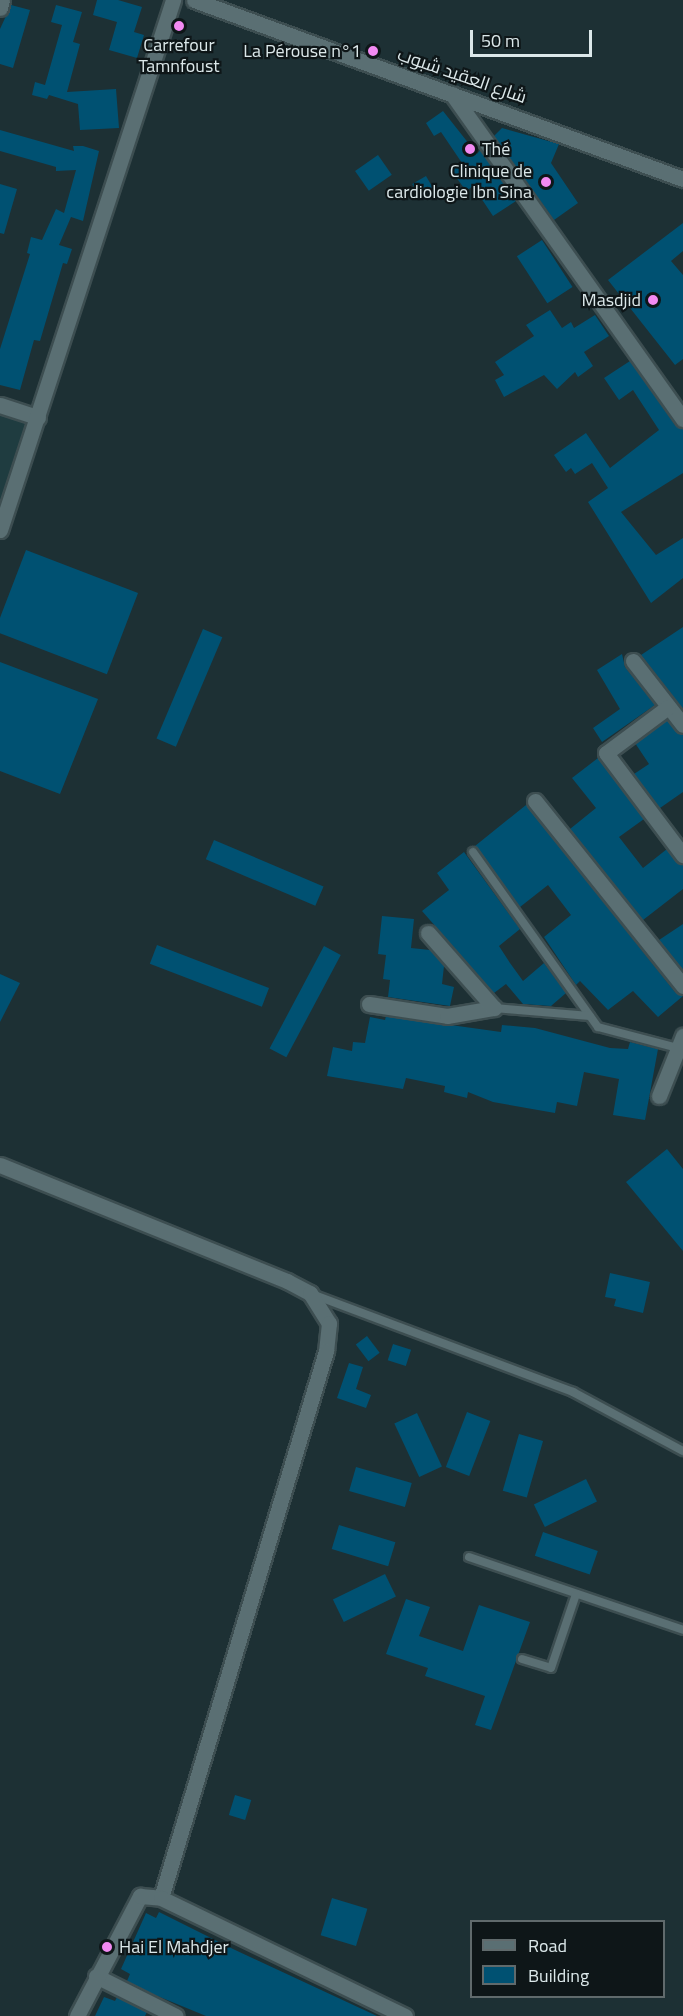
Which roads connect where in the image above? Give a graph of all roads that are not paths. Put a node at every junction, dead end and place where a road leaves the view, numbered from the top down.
1 (3, 0) edge
2 (173, 0) edge
3 (194, 0) edge
4 (0, 8) edge
5 (452, 94) junction
6 (683, 179) edge
7 (0, 405) edge
8 (38, 417) junction
9 (683, 419) edge
10 (0, 530) edge
11 (633, 661) dead end
12 (668, 707) junction
13 (683, 724) edge
14 (535, 801) dead end
15 (473, 852) dead end
16 (683, 855) edge
17 (428, 933) dead end
18 (683, 986) edge
19 (369, 1004) dead end
20 (494, 1008) junction
21 (590, 1016) junction
22 (681, 1042) edge
23 (659, 1096) dead end
24 (0, 1165) edge
25 (310, 1293) junction
26 (683, 1451) edge
27 (469, 1557) dead end
28 (576, 1593) junction
29 (683, 1630) edge
30 (522, 1659) dead end
31 (161, 1898) junction
32 (96, 1976) junction
33 (77, 2016) edge
34 (176, 2016) edge
35 (405, 2016) edge

1 - 4 street
2 - 8 street
3 - 5 street, شارع العقيد شبوب
5 - 6 street, شارع العقيد شبوب
5 - 9 street
7 - 8 street
8 - 10 street
11 - 12 street
12 - 13 street
12 - 16 street
14 - 18 street
15 - 21 lane
17 - 20 street
19 - 20 street
20 - 21 lane
21 - 22 lane
22 - 23 street
24 - 25 street
25 - 26 lane
25 - 31 street
27 - 28 lane
28 - 29 lane
28 - 30 lane
31 - 32 street
31 - 35 street
32 - 33 street
32 - 34 street

